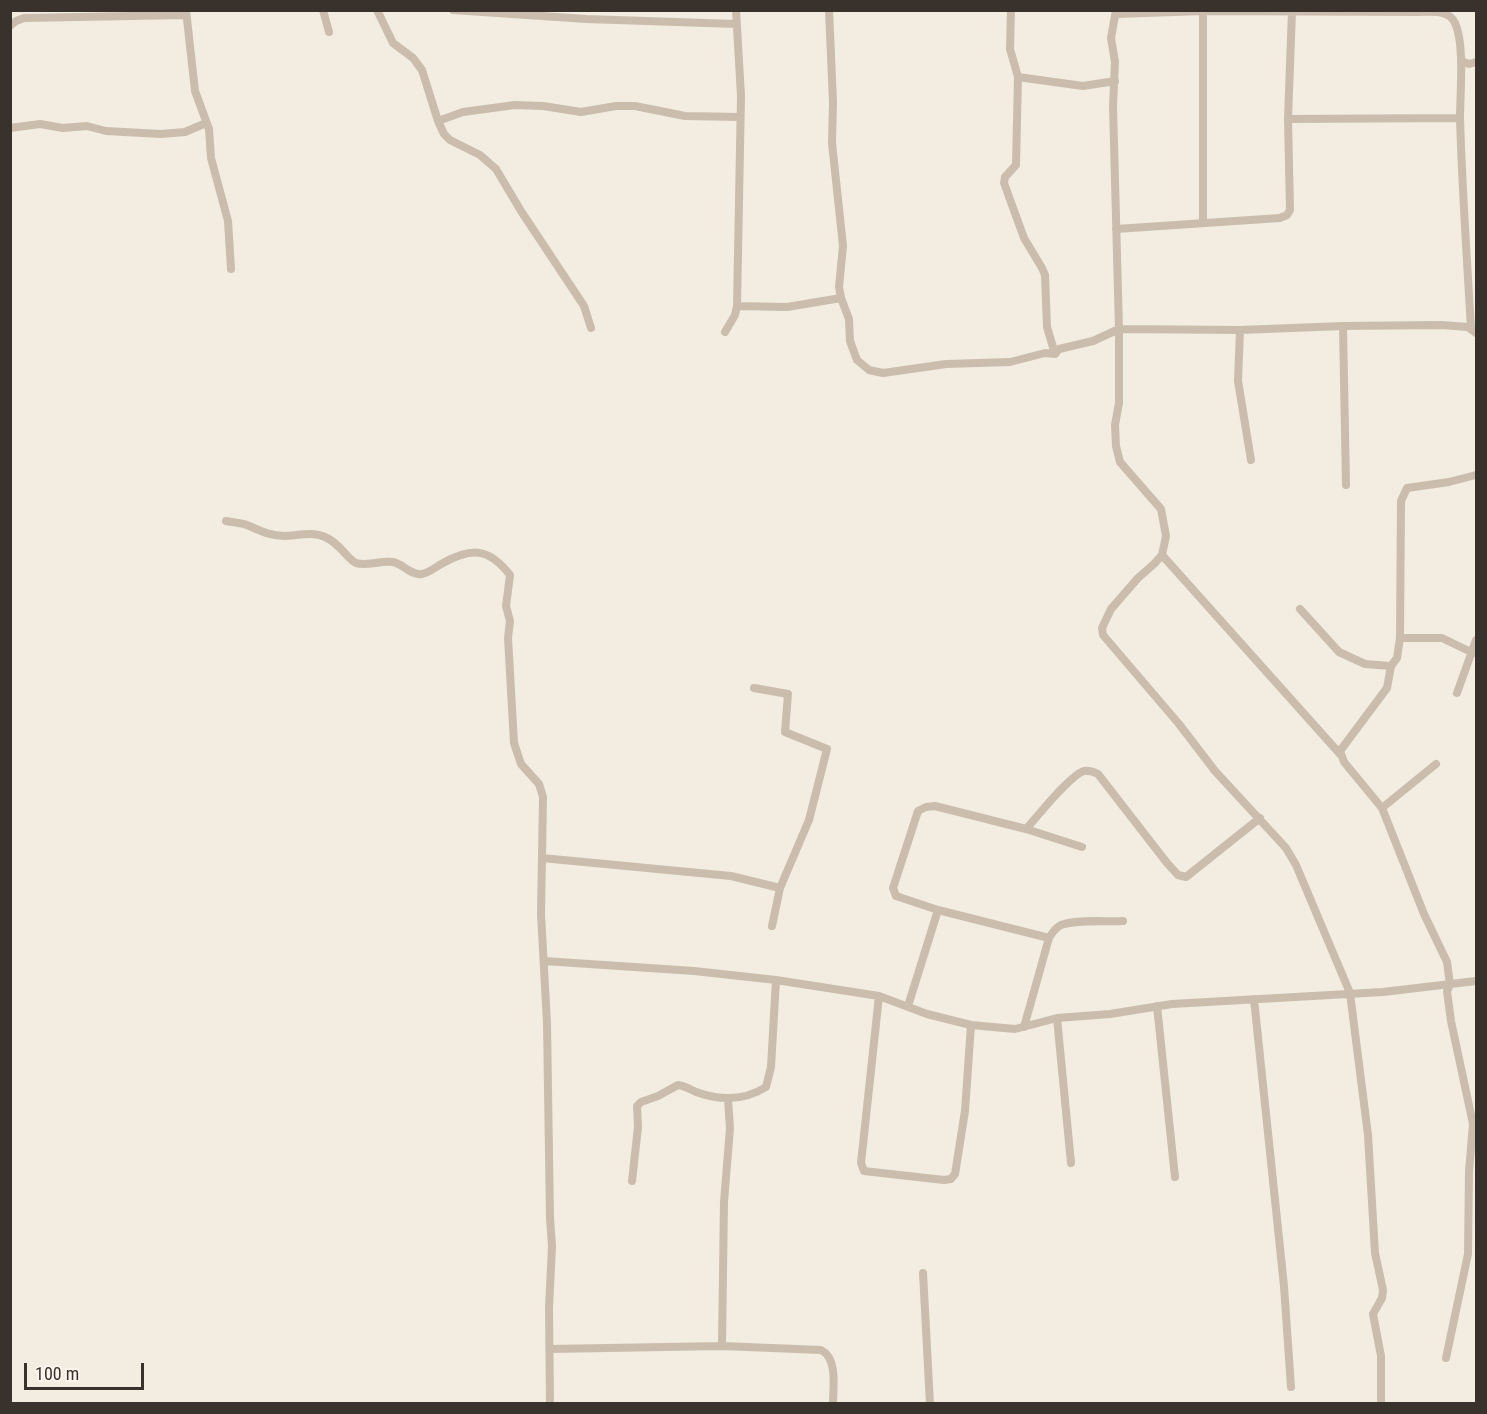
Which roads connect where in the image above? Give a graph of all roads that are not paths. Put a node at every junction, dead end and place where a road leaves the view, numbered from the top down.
1 (323, 10) edge
2 (377, 10) edge
3 (453, 10) edge
4 (736, 10) edge
5 (829, 10) edge
6 (1011, 10) edge
7 (1203, 11) edge
8 (1292, 11) edge
9 (1382, 11) edge
10 (1116, 12) edge
11 (185, 13) edge
12 (736, 24) junction
13 (10, 26) edge
14 (330, 32) dead end
15 (1461, 61) junction
16 (1476, 62) edge
17 (1018, 77) junction
18 (1115, 81) junction
19 (741, 117) junction
20 (1460, 118) junction
21 (1288, 119) junction
22 (438, 121) junction
23 (206, 123) junction
24 (10, 128) edge
25 (1203, 223) junction
26 (1116, 229) junction
27 (231, 269) dead end
28 (841, 298) junction
29 (737, 306) junction
30 (1343, 326) junction
31 (591, 328) dead end
32 (1119, 329) junction
33 (1239, 330) junction
34 (1474, 331) edge
35 (725, 332) dead end
36 (1055, 354) junction
37 (1251, 460) dead end
38 (1476, 474) edge
39 (1346, 485) dead end
40 (226, 521) dead end
41 (1162, 555) junction
42 (1300, 609) dead end
43 (1400, 638) junction
44 (1476, 640) edge
45 (1473, 659) edge
46 (1391, 666) junction
47 (754, 688) dead end
48 (1457, 693) dead end
49 (1340, 754) junction
50 (1436, 764) dead end
51 (1382, 808) junction
52 (1260, 818) junction
53 (1026, 829) junction
54 (1082, 847) dead end
55 (543, 858) junction
56 (780, 888) junction
57 (938, 910) junction
58 (1123, 921) dead end
59 (772, 926) dead end
60 (1049, 938) junction
61 (544, 961) junction
62 (776, 980) junction
63 (1476, 981) edge
64 (1450, 985) junction
65 (1350, 993) junction
66 (879, 996) junction
67 (1254, 999) junction
68 (908, 1006) junction
69 (1157, 1006) junction
70 (1057, 1018) junction
71 (971, 1025) junction
72 (1024, 1026) junction
73 (728, 1099) junction
74 (1071, 1163) dead end
75 (1175, 1177) dead end
76 (632, 1181) dead end
77 (1473, 1223) edge
78 (923, 1273) dead end
79 (723, 1346) junction
80 (550, 1349) junction
81 (1446, 1358) dead end
82 (1291, 1387) dead end
83 (550, 1404) edge
84 (833, 1404) edge
85 (930, 1404) edge
86 (1381, 1404) edge

1 - 14 street
2 - 22 street
3 - 12 street
4 - 12 street
5 - 28 street
6 - 17 street
7 - 8 street
7 - 10 street
7 - 25 street
8 - 9 street
8 - 21 street
9 - 15 street
10 - 18 street
11 - 13 street
11 - 23 street
12 - 19 street
15 - 16 street
15 - 20 street
17 - 18 street
17 - 36 street
18 - 26 street
19 - 22 street
19 - 29 street
20 - 21 street
20 - 34 street
21 - 25 street
22 - 31 street
23 - 24 street
23 - 27 street
25 - 26 street
26 - 32 street
28 - 29 street
28 - 36 street
29 - 35 street
30 - 33 street
30 - 34 street
30 - 39 street
32 - 33 street
32 - 36 street
32 - 41 street
33 - 37 street
38 - 43 street
40 - 55 street
41 - 49 street
41 - 52 street
42 - 46 street
43 - 45 street
43 - 46 street
44 - 45 street
45 - 48 street
46 - 49 street
47 - 56 street
49 - 51 street
50 - 51 street
51 - 64 street
52 - 53 street
52 - 65 street
53 - 54 street
53 - 57 street
55 - 56 street
55 - 61 street
56 - 59 street
57 - 60 street
57 - 68 street
58 - 60 street
60 - 72 street
61 - 62 street
61 - 80 street
62 - 66 street
62 - 73 street
63 - 64 street
64 - 65 street
64 - 77 street
65 - 67 street
65 - 86 street
66 - 68 street
66 - 71 street
67 - 69 street
67 - 82 street
68 - 71 street
69 - 70 street
69 - 75 street
70 - 72 street
70 - 74 street
71 - 72 street
73 - 76 street
73 - 79 street
77 - 81 street
78 - 85 street
79 - 80 street
79 - 84 street
80 - 83 street

